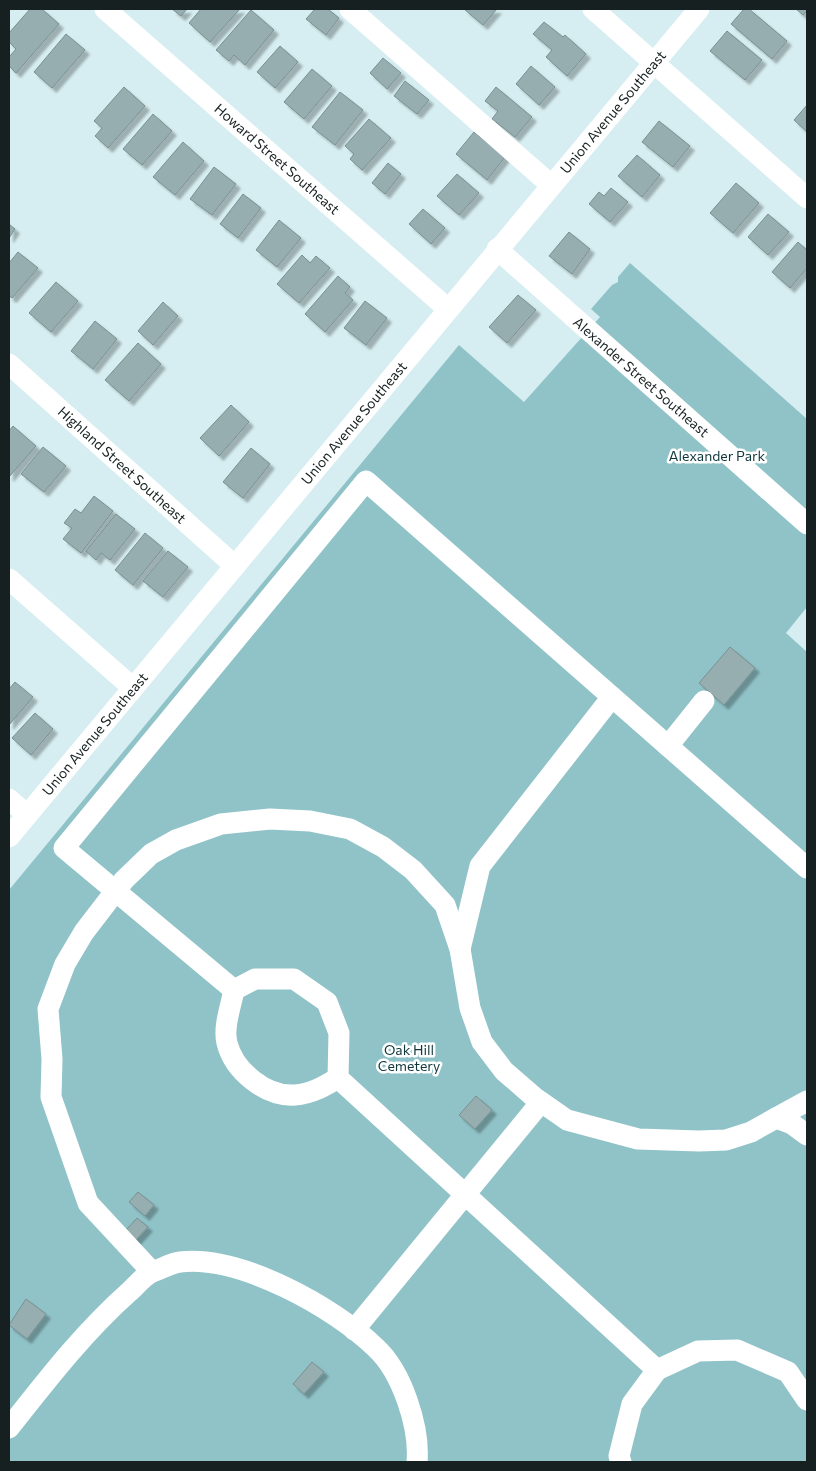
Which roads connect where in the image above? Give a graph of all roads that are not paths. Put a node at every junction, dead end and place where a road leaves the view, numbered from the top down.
1 (105, 9) edge
2 (350, 9) edge
3 (594, 9) edge
4 (699, 9) edge
5 (655, 63) junction
6 (551, 185) junction
7 (807, 198) edge
8 (497, 249) junction
9 (448, 309) junction
10 (9, 364) edge
11 (807, 524) edge
12 (235, 566) junction
13 (9, 579) edge
14 (133, 688) junction
15 (612, 696) junction
16 (704, 701) dead end
17 (668, 746) junction
18 (9, 799) edge
19 (27, 815) junction
20 (9, 837) edge
21 (807, 868) edge
22 (115, 892) junction
23 (460, 949) junction
24 (234, 990) junction
25 (338, 1078) junction
26 (541, 1102) junction
27 (807, 1102) edge
28 (776, 1118) junction
29 (807, 1135) edge
30 (465, 1194) junction
31 (152, 1272) junction
32 (354, 1330) junction
33 (657, 1370) junction
34 (807, 1400) edge
35 (9, 1428) edge
36 (417, 1462) edge
37 (621, 1462) edge

1 - 9 street, Howard Street Southeast
2 - 6 street
3 - 5 street
4 - 5 street, Union Avenue Southeast
5 - 6 street, Union Avenue Southeast
5 - 7 street
6 - 8 street, Union Avenue Southeast
8 - 9 street, Union Avenue Southeast
8 - 11 street, Alexander Street Southeast
9 - 12 street, Union Avenue Southeast
10 - 12 street, Highland Street Southeast
12 - 14 street, Union Avenue Southeast
13 - 14 street
14 - 19 street, Union Avenue Southeast
15 - 17 street
15 - 22 street
15 - 23 street
16 - 17 street
17 - 21 street
18 - 19 street
19 - 20 street, Union Avenue Southeast
22 - 23 street
22 - 24 street
22 - 31 street
23 - 26 street
24 - 25 street
24 - 25 street
25 - 30 street
26 - 28 street
26 - 30 street
27 - 28 street
28 - 29 street
30 - 32 street
30 - 33 street
31 - 32 street
31 - 35 street
32 - 36 street
33 - 34 street
33 - 37 street

